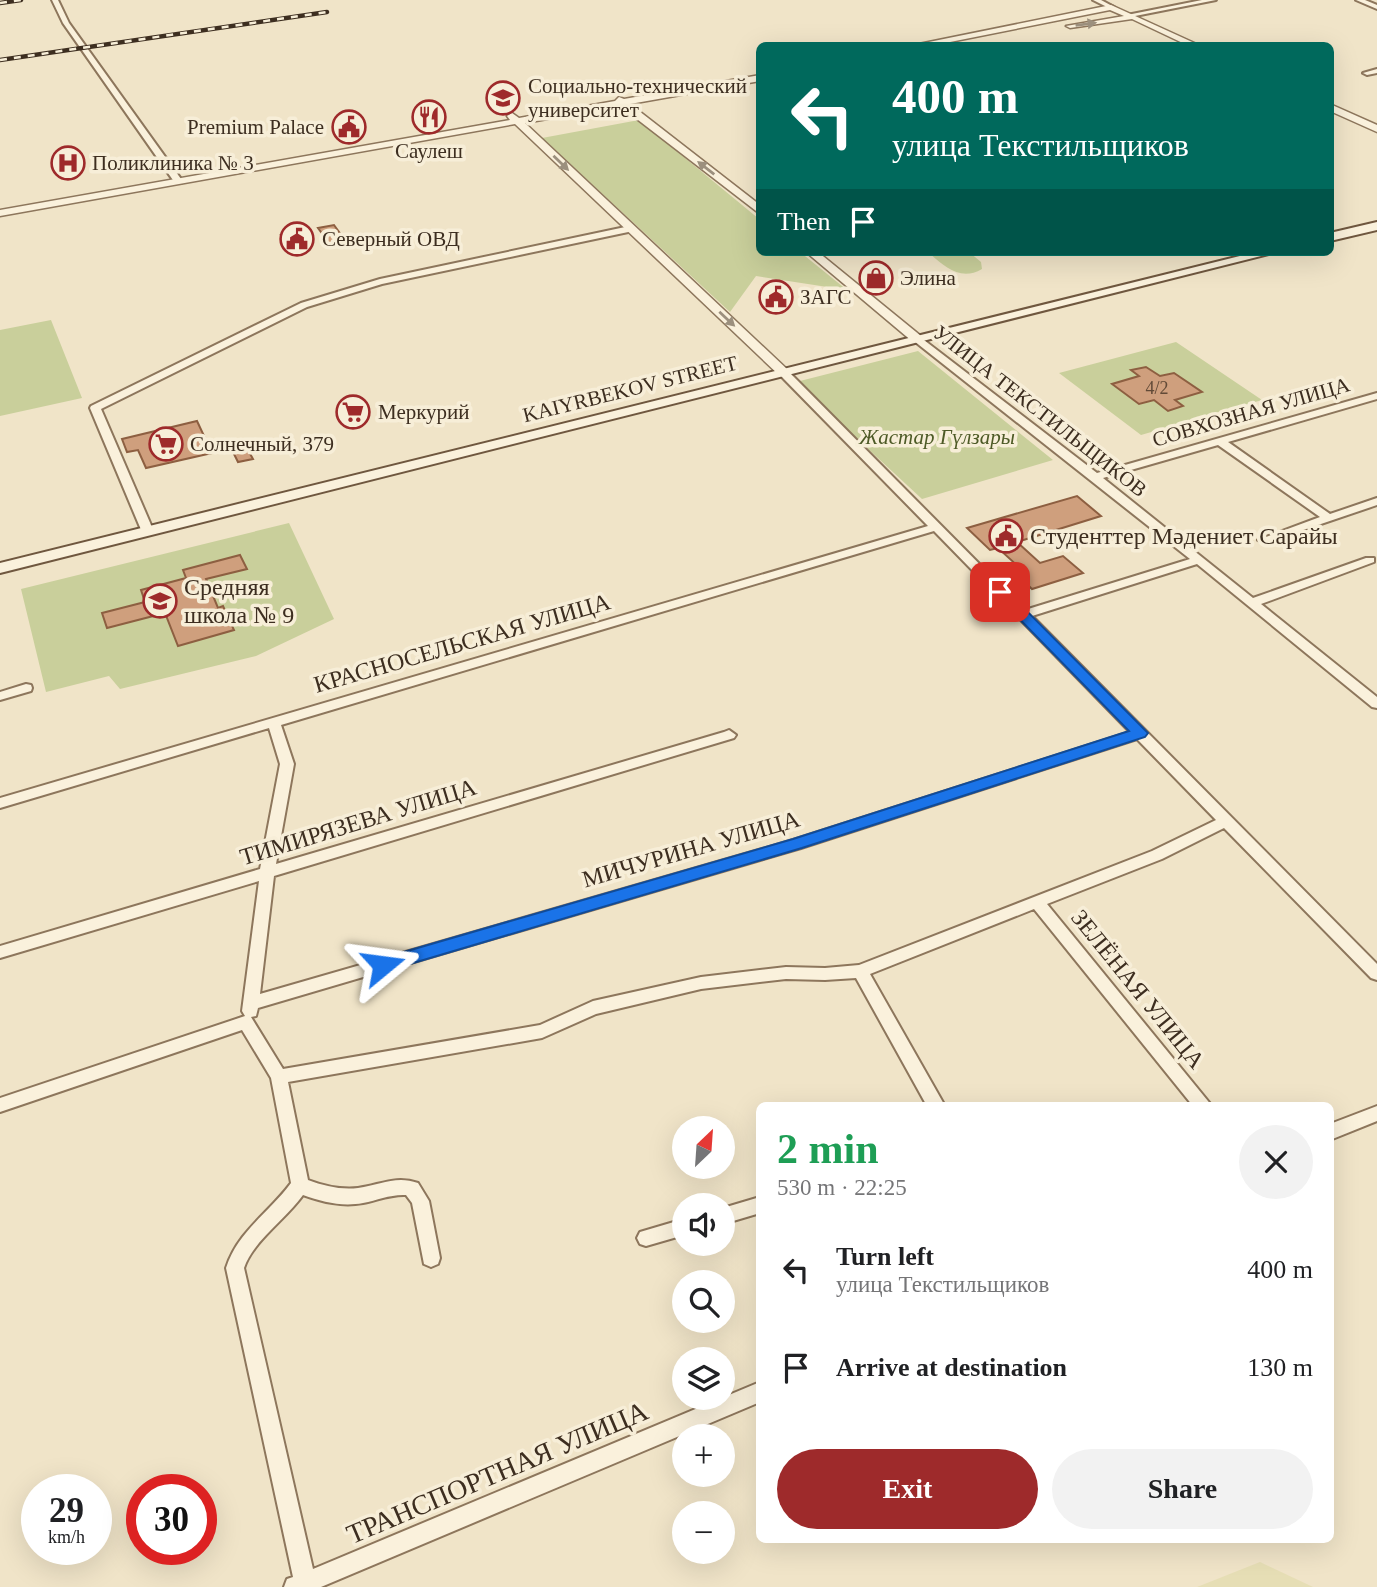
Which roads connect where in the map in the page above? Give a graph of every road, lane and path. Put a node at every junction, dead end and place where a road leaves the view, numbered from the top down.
1 (55, 0) edge
2 (1096, 0) edge
3 (1213, 0) edge
4 (1359, 0) edge
5 (1376, 6) edge
6 (1111, 7) junction
7 (1132, 15) junction
8 (935, 42) edge
9 (967, 42) edge
10 (1189, 42) edge
11 (1377, 71) edge
12 (756, 74) edge
13 (1367, 74) dead end
14 (756, 79) edge
15 (619, 100) junction
16 (1334, 109) edge
17 (514, 119) junction
18 (1377, 129) edge
19 (176, 178) junction
20 (0, 206) edge
21 (756, 208) edge
22 (0, 213) edge
23 (1377, 226) edge
24 (630, 229) junction
25 (1334, 236) edge
26 (816, 256) edge
27 (1255, 256) edge
28 (917, 339) junction
29 (784, 373) junction
30 (1377, 396) edge
31 (1221, 442) junction
32 (1095, 477) junction
33 (1377, 501) edge
34 (1327, 517) junction
35 (936, 527) junction
36 (148, 531) junction
37 (1264, 540) dead end
38 (1198, 560) junction
39 (1375, 561) edge
40 (0, 568) edge
41 (1251, 603) junction
42 (1023, 615) junction
43 (26, 688) dead end
44 (0, 695) edge
45 (1377, 704) edge
46 (274, 723) junction
47 (1140, 733) junction
48 (729, 735) dead end
49 (0, 803) edge
50 (1225, 822) junction
51 (267, 872) junction
52 (1037, 902) junction
53 (0, 952) edge
54 (860, 971) junction
55 (1377, 974) edge
56 (253, 1003) junction
57 (246, 1022) junction
58 (279, 1077) junction
59 (934, 1102) edge
60 (1200, 1102) edge
61 (0, 1105) edge
62 (1377, 1113) edge
63 (1334, 1130) edge
64 (300, 1185) junction
65 (756, 1206) edge
66 (735, 1212) edge
67 (672, 1230) edge
68 (646, 1238) dead end
69 (432, 1258) dead end
70 (756, 1394) edge
71 (300, 1585) edge

1 - 19 street
2 - 6 street
3 - 7 street
4 - 5 street
6 - 7 street
6 - 8 street
9 -> 7 street
7 - 10 street
11 - 13 street
12 - 15 street
14 - 15 street
15 - 17 street
21 -> 15 street
16 - 18 street
17 - 19 street
17 -> 24 street
19 - 20 street
19 - 22 street
23 - 25 main road
24 -> 29 street
24 - 36 street
26 - 28 street, УЛИЦА ТЕКСТИЛЬЩИКОВ
27 - 28 main road, KAIYRBEKOV STREET
28 - 29 main road, KAIYRBEKOV STREET
28 - 32 street, УЛИЦА ТЕКСТИЛЬЩИКОВ
29 - 35 street
29 - 36 main road, KAIYRBEKOV STREET
30 - 31 street, СОВХОЗНАЯ УЛИЦА
31 - 32 street, СОВХОЗНАЯ УЛИЦА
31 - 34 street
32 - 38 street, УЛИЦА ТЕКСТИЛЬЩИКОВ
33 - 34 street
34 - 37 street
35 - 42 street
35 - 46 street, КРАСНОСЕЛЬСКАЯ УЛИЦА
36 - 40 main road, KAIYRBEKOV STREET
38 - 41 street, УЛИЦА ТЕКСТИЛЬЩИКОВ
38 - 42 street
39 - 41 street
41 - 45 street, УЛИЦА ТЕКСТИЛЬЩИКОВ
42 - 47 street
43 - 44 street
46 - 49 street, КРАСНОСЕЛЬСКАЯ УЛИЦА
46 - 51 street
47 - 50 street
47 - 56 street, МИЧУРИНА УЛИЦА
48 - 51 street, ТИМИРЯЗЕВА УЛИЦА
50 - 52 street
50 - 55 street
51 - 53 street, ТИМИРЯЗЕВА УЛИЦА
51 - 56 street
52 - 54 street
52 - 60 street, ЗЕЛЁНАЯ УЛИЦА
54 - 58 street
54 - 59 street
56 - 57 street
57 - 58 street
57 - 61 street
58 - 64 street
62 - 63 street
64 - 69 street
64 - 71 street
65 - 66 street
67 - 68 street
70 - 71 street, ТРАНСПОРТНАЯ УЛИЦА

